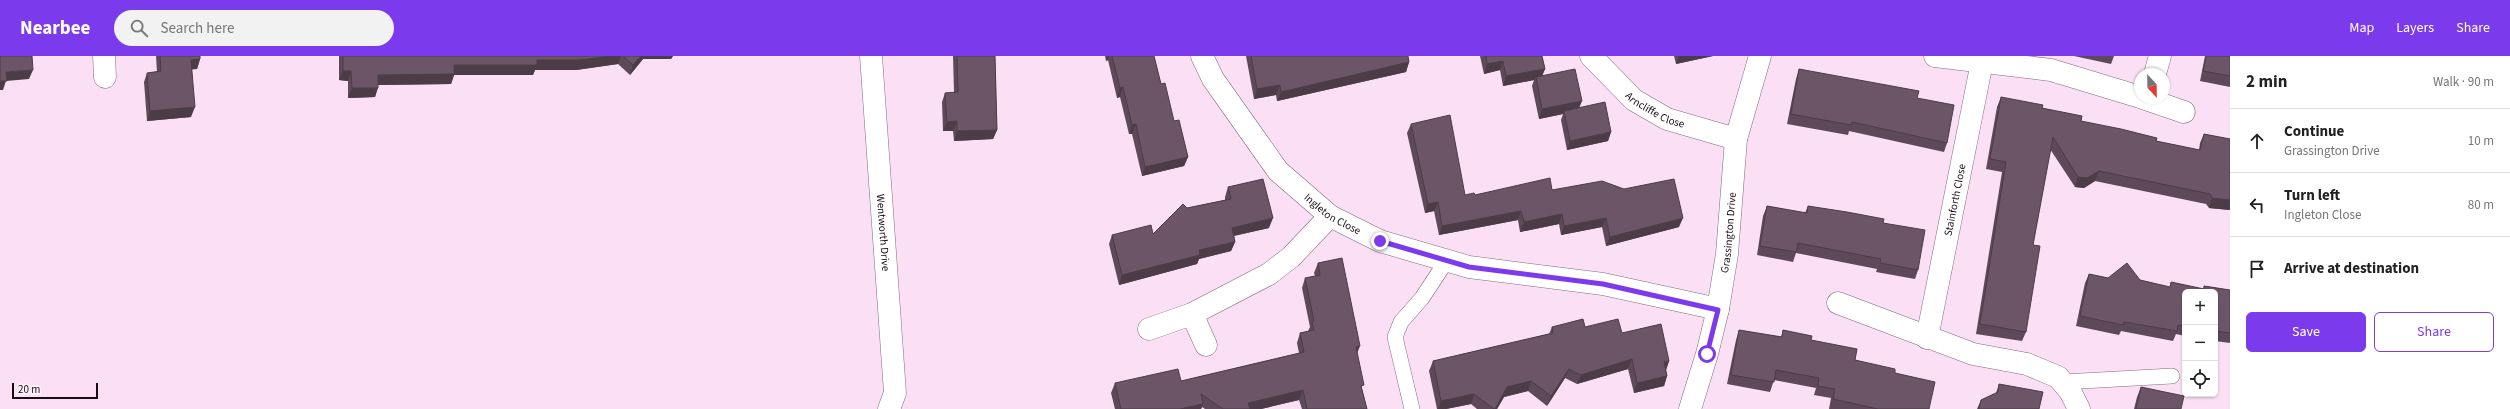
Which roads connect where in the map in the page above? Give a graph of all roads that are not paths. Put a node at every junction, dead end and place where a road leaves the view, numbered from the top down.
1 (871, 56) edge
2 (1202, 56) edge
3 (1591, 56) edge
4 (1760, 56) edge
5 (1935, 56) edge
6 (2160, 56) edge
7 (1982, 62) junction
8 (2157, 68) edge
9 (2134, 95) edge
10 (2162, 104) edge
11 (2184, 112) dead end
12 (1736, 139) junction
13 (1330, 216) junction
14 (1447, 260) junction
15 (1838, 303) dead end
16 (1718, 310) junction
17 (1192, 314) junction
18 (1149, 329) dead end
19 (1927, 338) junction
20 (1206, 345) dead end
21 (2172, 376) dead end
22 (2063, 382) junction
23 (889, 409) edge
24 (1412, 409) edge
25 (1690, 409) edge
26 (2079, 409) edge

1 - 23 street, Wentworth Drive
2 - 13 street, Ingleton Close
3 - 12 street, Arncliffe Close
4 - 12 street, Grassington Drive
5 - 7 street
6 - 8 street
7 - 9 street
7 - 19 street, Stainforth Close
10 - 11 street
12 - 16 street, Grassington Drive
13 - 14 street, Ingleton Close
13 - 17 street
14 - 16 street, Ingleton Close
14 - 24 lane
15 - 19 street
16 - 25 street, Grassington Drive
17 - 18 street
17 - 20 street
19 - 22 street
21 - 22 lane
22 - 26 street

